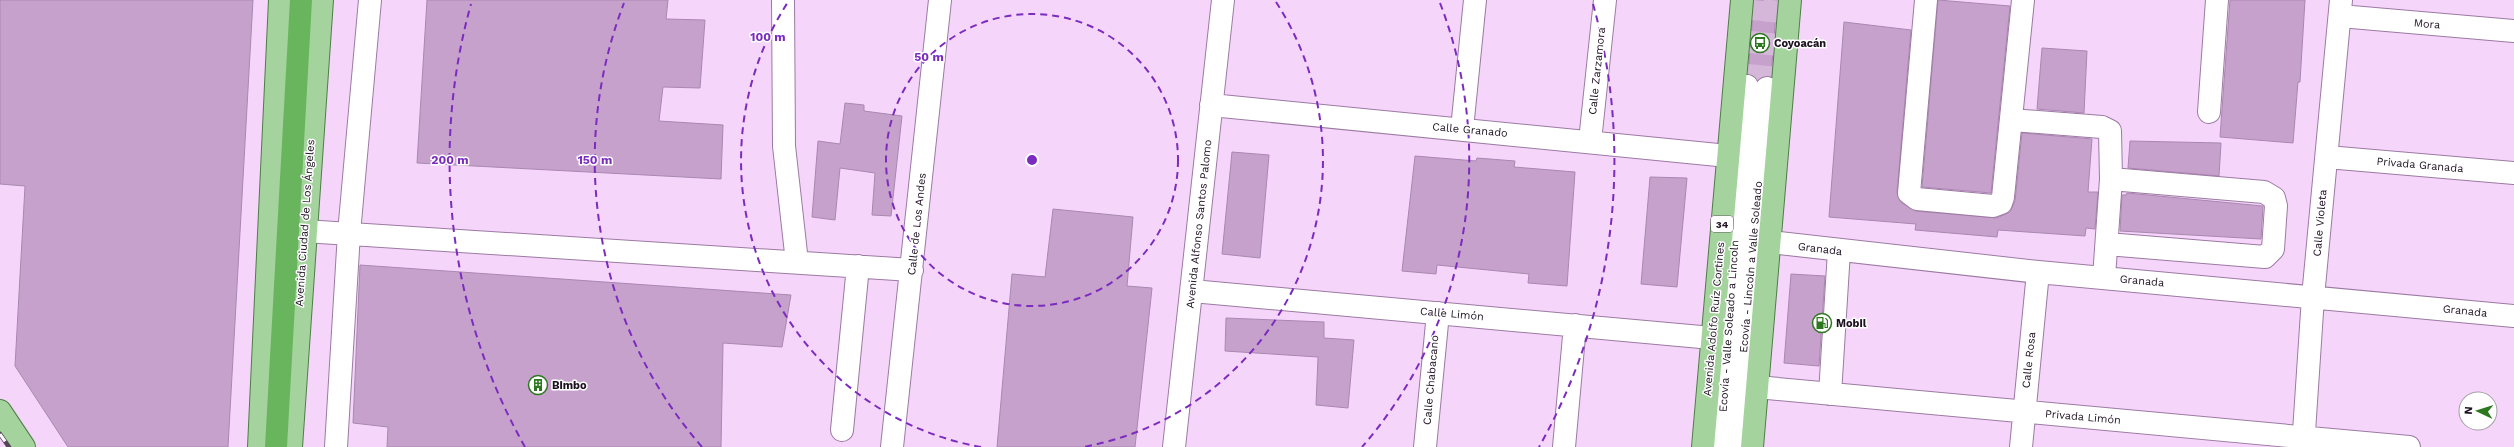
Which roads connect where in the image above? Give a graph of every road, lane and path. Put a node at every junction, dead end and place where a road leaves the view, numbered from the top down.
1 (280, 0) edge
2 (301, 0) edge
3 (322, 0) edge
4 (370, 0) edge
5 (783, 0) edge
6 (940, 0) edge
7 (1224, 0) edge
8 (1475, 0) edge
9 (1605, 0) edge
10 (1742, 0) edge
11 (1790, 0) edge
12 (1926, 0) edge
13 (2023, 0) edge
14 (2217, 0) edge
15 (2340, 8) edge
16 (2514, 32) edge
17 (1757, 87) joint
18 (1212, 105) junction
19 (2209, 112) dead end
20 (2012, 120) junction
21 (1462, 129) junction
22 (1590, 141) junction
23 (1728, 156) junction
24 (2327, 157) junction
25 (2514, 173) edge
26 (2111, 179) junction
27 (304, 232) junction
28 (349, 233) junction
29 (1770, 242) junction
30 (2107, 244) junction
31 (1839, 252) junction
32 (797, 262) junction
33 (858, 266) junction
34 (912, 270) junction
35 (2038, 272) junction
36 (2104, 277) junction
37 (1192, 291) junction
38 (2313, 297) junction
39 (1438, 313) junction
40 (2514, 316) edge
41 (1575, 325) junction
42 (1712, 338) junction
43 (1757, 387) junction
44 (1830, 394) junction
45 (0, 411) edge
46 (2024, 412) junction
47 (842, 430) dead end
48 (2303, 442) edge
49 (24, 447) edge
50 (259, 447) edge
51 (276, 447) edge
52 (291, 447) edge
53 (336, 447) edge
54 (892, 447) edge
55 (1174, 447) edge
56 (1425, 447) edge
57 (1564, 447) edge
58 (1703, 447) edge
59 (1719, 447) edge
60 (1735, 447) edge
61 (1752, 447) edge
62 (2021, 447) edge
63 (2410, 447) edge

1 - 50 main road
2 - 51 highway
3 - 27 main road, Avenida Ciudad de Los Ángeles
4 - 28 street
5 - 32 street
6 - 34 street, Calle de Los Andes
7 - 18 street, Avenida Alfonso Santos Palomo
8 - 21 street
9 - 22 street, Calle Zarzamora
10 - 23 main road, Avenida Adolfo Ruíz Cortines / 34
11 - 29 main road
12 - 20 street
13 - 20 street
14 - 19 street
15 - 16 street, Mora
15 - 24 street, Calle Violeta
17 - 59 street, Ecovía - Valle Soleado a Lincoln
17 - 60 street, Ecovía - Lincoln a Valle Soleado
18 - 21 street, Calle Granado
18 - 37 street, Avenida Alfonso Santos Palomo
20 - 26 street
21 - 22 street, Calle Granado
22 - 23 street, Calle Granado
23 - 42 main road, Avenida Adolfo Ruíz Cortines / 34
24 - 25 street, Privada Granada
24 - 38 street, Calle Violeta
26 - 30 street
26 - 30 street
27 - 28 street
27 - 52 main road, Avenida Ciudad de Los Ángeles
28 - 32 street
28 - 53 street
29 - 31 street, Granada
29 - 43 main road
30 - 36 street
31 - 35 street, Granada
31 - 44 street
32 - 33 street
33 - 34 street
33 - 47 street
34 - 54 street, Calle de Los Andes
35 - 36 street, Granada
35 - 46 street, Calle Rosa
36 - 38 street, Granada
37 - 39 street, Calle Limón
37 - 55 street, Avenida Alfonso Santos Palomo
38 - 40 street, Granada
38 - 48 street, Calle Violeta
39 - 41 street, Calle Limón
39 - 56 street, Calle Chabacano
41 - 42 street, Calle Limón
41 - 57 street
42 - 58 main road, Avenida Adolfo Ruíz Cortines / 34
43 - 44 street, Privada Limón
43 - 61 main road
44 - 46 street, Privada Limón
45 - 49 main road
46 - 48 street, Privada Limón
46 - 62 street, Calle Rosa
48 - 63 street, Privada Limón

